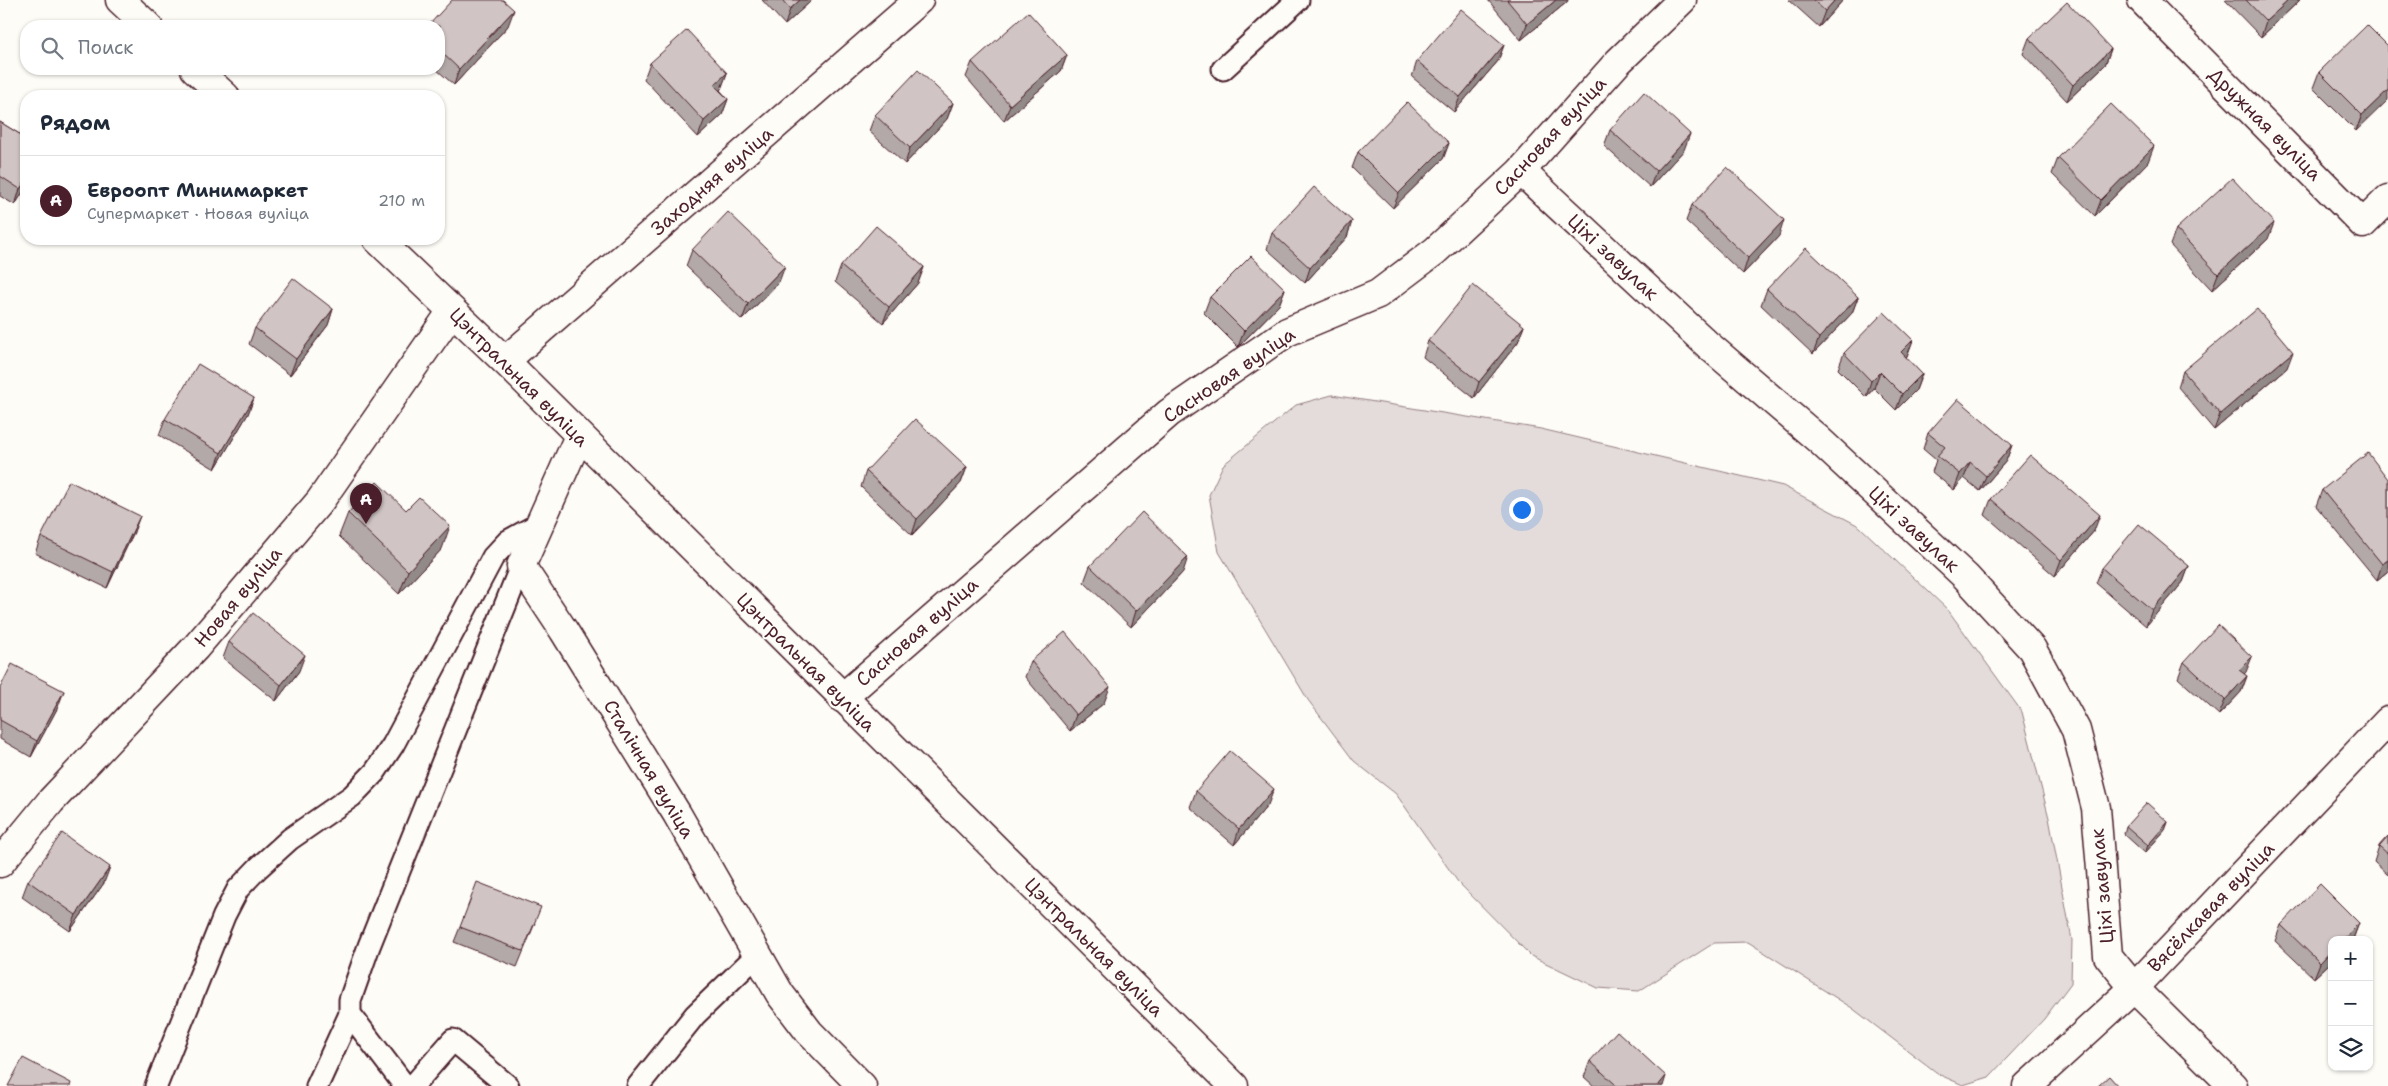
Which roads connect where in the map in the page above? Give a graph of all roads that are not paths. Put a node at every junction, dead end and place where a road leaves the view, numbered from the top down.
1 (120, 0) edge
2 (919, 0) edge
3 (1298, 0) edge
4 (1682, 0) edge
5 (2142, 0) edge
6 (142, 20) edge
7 (1223, 70) dead end
8 (201, 75) edge
9 (217, 90) edge
10 (1521, 171) junction
11 (2388, 199) edge
12 (383, 245) edge
13 (452, 311) junction
14 (505, 362) junction
15 (579, 436) junction
16 (539, 524) junction
17 (521, 566) junction
18 (842, 698) junction
19 (2388, 721) edge
20 (0, 863) edge
21 (757, 955) junction
22 (2134, 988) junction
23 (350, 1014) junction
24 (156, 1086) edge
25 (317, 1086) edge
26 (405, 1086) edge
27 (412, 1086) edge
28 (508, 1086) edge
29 (638, 1086) edge
30 (862, 1086) edge
31 (1234, 1086) edge
32 (2027, 1086) edge
33 (2233, 1086) edge

1 - 6 street
2 - 14 street, Заходняя вуліца
3 - 7 lane
4 - 10 street, Сасновая вуліца
5 - 11 street, Дружная вуліца
8 - 9 street
10 - 18 street, Сасновая вуліца
10 - 22 street, Ціхі завулак
12 - 13 street, Цэнтральная вуліца
13 - 14 street, Цэнтральная вуліца
13 - 20 street, Новая вуліца
14 - 15 street, Цэнтральная вуліца
15 - 16 street
15 - 18 street, Цэнтральная вуліца
16 - 17 street
16 - 24 lane
17 - 21 street, Сталічная вуліца
17 - 23 lane
18 - 31 street, Цэнтральная вуліца
19 - 22 street, Вясёлкавая вуліца
21 - 29 lane
21 - 30 street, Сталічная вуліца
22 - 32 street, Вясёлкавая вуліца
22 - 33 street, Ціхі завулак
23 - 25 lane
23 - 26 lane
27 - 28 lane

